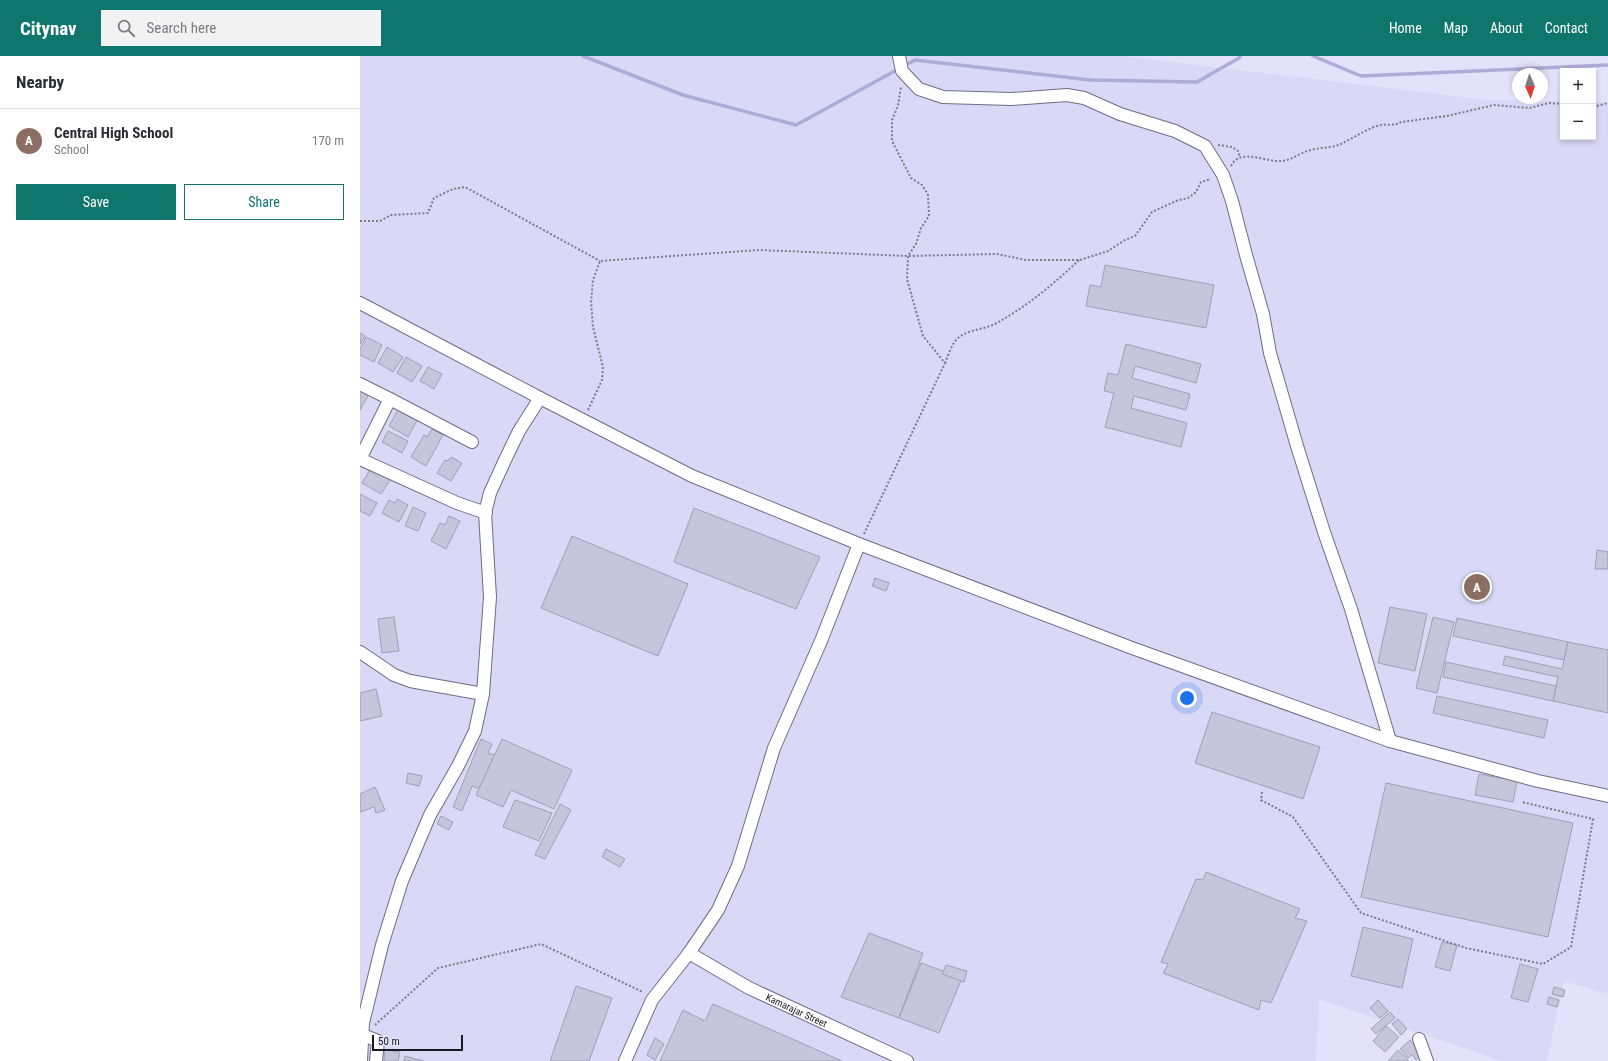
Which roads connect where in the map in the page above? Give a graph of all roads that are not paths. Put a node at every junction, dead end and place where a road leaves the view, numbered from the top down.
1 (900, 56) edge
2 (360, 303) edge
3 (360, 384) edge
4 (540, 398) junction
5 (390, 399) junction
6 (472, 442) dead end
7 (360, 460) edge
8 (486, 513) junction
9 (859, 544) junction
10 (360, 652) edge
11 (483, 694) junction
12 (1390, 741) junction
13 (1608, 796) edge
14 (689, 953) junction
15 (363, 1035) junction
16 (1419, 1039) dead end
17 (361, 1061) edge
18 (376, 1061) edge
19 (625, 1061) edge
20 (907, 1061) edge
21 (1427, 1061) edge

1 - 12 street
2 - 4 street
3 - 5 street
4 - 8 street
4 - 9 street
5 - 6 street
5 - 7 street
7 - 8 street
8 - 11 street
9 - 12 street
9 - 14 street
10 - 11 street
11 - 15 street
12 - 13 street
14 - 19 street
14 - 20 street, Kamarajar Street
15 - 17 street
15 - 18 street
16 - 21 street

